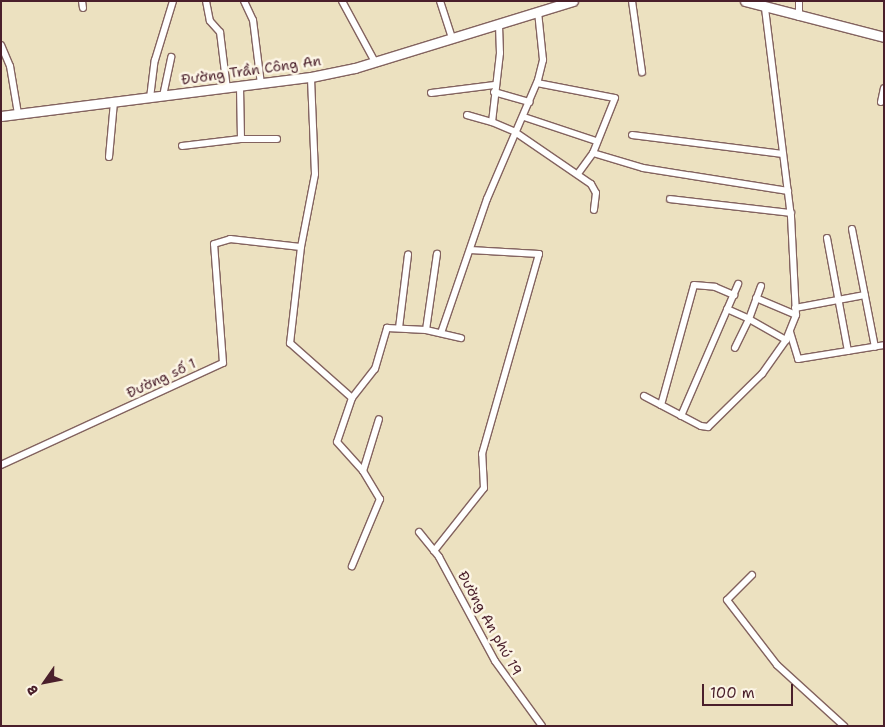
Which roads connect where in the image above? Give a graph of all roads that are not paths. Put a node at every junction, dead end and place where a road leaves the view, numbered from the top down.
1 (173, 1) edge
2 (206, 1) edge
3 (244, 1) edge
4 (342, 1) edge
5 (440, 1) edge
6 (573, 1) edge
7 (632, 1) edge
8 (745, 1) edge
9 (799, 1) edge
10 (765, 8) junction
11 (538, 12) junction
12 (799, 17) junction
13 (499, 25) junction
14 (884, 37) edge
15 (452, 39) junction
16 (1, 45) edge
17 (171, 57) dead end
18 (375, 62) junction
19 (642, 72) dead end
20 (310, 78) junction
21 (537, 83) junction
22 (261, 84) junction
23 (240, 87) junction
24 (227, 88) junction
25 (884, 88) edge
26 (494, 89) junction
27 (431, 92) dead end
28 (163, 96) junction
29 (150, 98) junction
30 (114, 102) junction
31 (530, 102) junction
32 (881, 102) dead end
33 (18, 114) junction
34 (467, 115) dead end
35 (1, 116) edge
36 (524, 117) junction
37 (492, 122) junction
38 (515, 132) junction
39 (632, 135) dead end
40 (277, 139) dead end
41 (241, 140) junction
42 (596, 141) junction
43 (182, 146) dead end
44 (593, 153) junction
45 (783, 154) junction
46 (109, 157) dead end
47 (578, 174) junction
48 (788, 191) junction
49 (670, 199) dead end
50 (594, 210) dead end
51 (790, 213) junction
52 (852, 230) dead end
53 (827, 238) dead end
54 (298, 247) junction
55 (470, 250) junction
56 (437, 254) dead end
57 (408, 256) dead end
58 (738, 284) dead end
59 (761, 286) dead end
60 (734, 295) junction
61 (865, 295) junction
62 (756, 298) junction
63 (839, 300) junction
64 (727, 309) junction
65 (796, 312) junction
66 (749, 319) junction
67 (399, 328) junction
68 (426, 330) junction
69 (790, 331) junction
70 (442, 333) junction
71 (461, 338) dead end
72 (786, 340) junction
73 (884, 345) edge
74 (875, 347) junction
75 (735, 348) dead end
76 (848, 351) junction
77 (644, 396) dead end
78 (352, 398) junction
79 (661, 405) junction
80 (681, 416) junction
81 (379, 419) dead end
82 (1, 465) edge
83 (363, 471) junction
84 (419, 532) dead end
85 (434, 551) junction
86 (352, 566) dead end
87 (752, 576) dead end
88 (542, 726) edge
89 (844, 726) edge

1 - 29 street
2 - 24 street
3 - 22 street
4 - 18 street
5 - 15 street
6 - 11 main road, Đường Trần Công An
7 - 19 street
8 - 10 main road
9 - 12 street
10 - 12 main road
10 - 45 street
11 - 13 main road, Đường Trần Công An
11 - 21 street
12 - 14 main road
13 - 15 main road, Đường Trần Công An
13 - 26 street
15 - 18 main road, Đường Trần Công An
16 - 33 street
17 - 28 street
18 - 20 main road, Đường Trần Công An
20 - 22 main road, Đường Trần Công An
20 - 54 street
21 - 31 street
21 - 42 street
22 - 23 main road, Đường Trần Công An
23 - 24 main road, Đường Trần Công An
23 - 41 street
24 - 28 main road, Đường Trần Công An
25 - 32 street
26 - 27 street
26 - 31 street
26 - 37 street
28 - 29 main road, Đường Trần Công An
29 - 30 main road, Đường Trần Công An
30 - 33 main road, Đường Trần Công An
30 - 46 street
31 - 36 street
33 - 35 main road, Đường Trần Công An
34 - 37 street
36 - 38 street
36 - 42 street
37 - 38 street
38 - 47 street
38 - 55 street
39 - 45 street
40 - 41 street
41 - 43 street
42 - 44 street
44 - 47 street
44 - 48 street
45 - 48 street
47 - 50 street
48 - 51 street
49 - 51 street
51 - 65 street
52 - 61 street
53 - 63 street
54 - 78 street
54 - 82 street, Đường số 1
55 - 70 street
55 - 85 street
56 - 68 street
57 - 67 street
58 - 60 street
59 - 62 street
60 - 64 street
60 - 79 street
61 - 63 street
61 - 74 street
62 - 65 street
62 - 66 street
63 - 65 street
63 - 76 street
64 - 66 street
64 - 80 street
65 - 69 street
66 - 72 street
66 - 75 street
67 - 68 street
67 - 78 street
68 - 70 street
69 - 72 street
69 - 76 street
70 - 71 street
72 - 80 street
73 - 74 street
74 - 76 street
77 - 79 street
78 - 83 street
79 - 80 street
81 - 83 street
83 - 86 street
84 - 85 street, Đường An phú 19
85 - 88 street, Đường An phú 19
87 - 89 street

